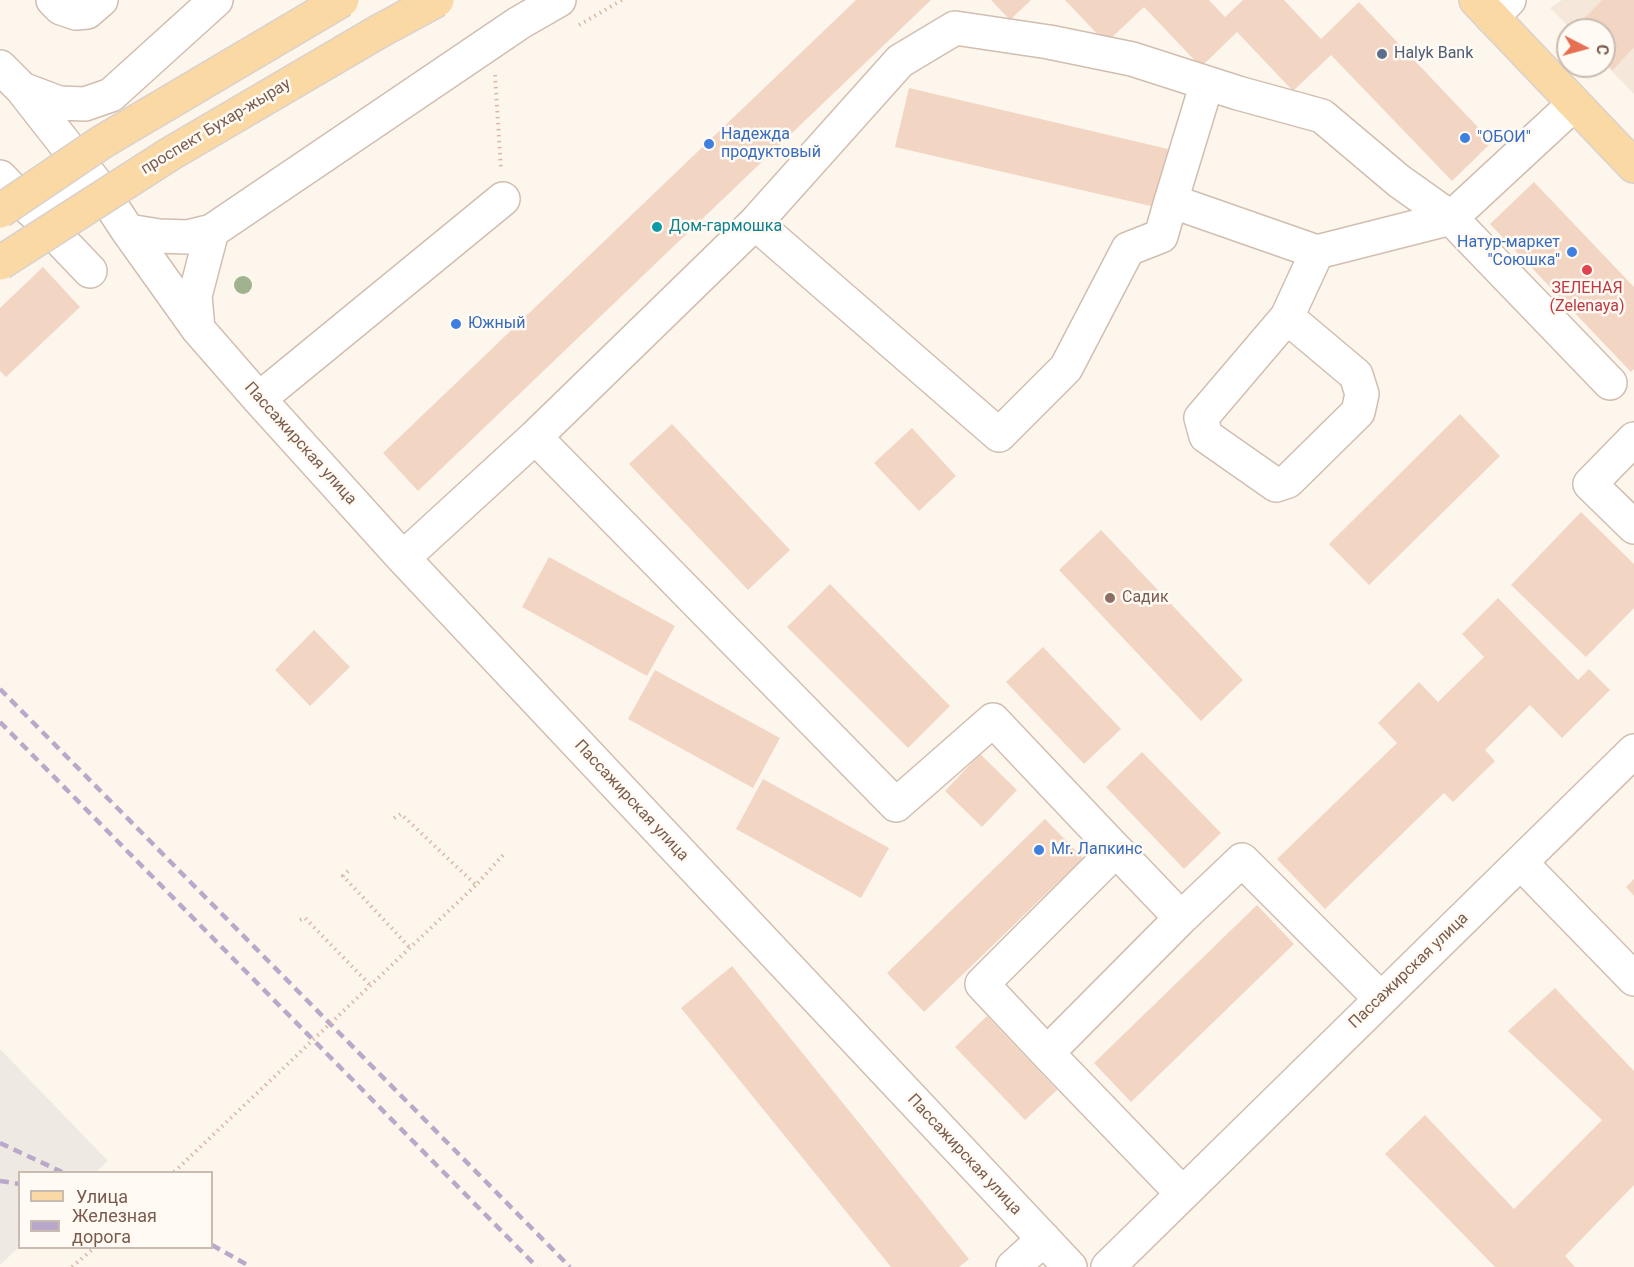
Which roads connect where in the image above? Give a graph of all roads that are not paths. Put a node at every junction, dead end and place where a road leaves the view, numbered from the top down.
1 (53, 0) edge
2 (101, 0) edge
3 (216, 0) edge
4 (342, 0) edge
5 (437, 0) edge
6 (1492, 6) edge
7 (566, 14) edge
8 (11, 78) edge
9 (1208, 83) junction
10 (111, 95) junction
11 (1574, 104) junction
12 (1629, 152) edge
13 (0, 177) edge
14 (101, 190) junction
15 (503, 199) road end
16 (1170, 201) junction
17 (16, 211) edge
18 (1450, 218) junction
19 (755, 223) junction
20 (128, 231) junction
21 (212, 231) junction
22 (1317, 252) junction
23 (0, 263) edge
24 (90, 271) dead end
25 (1287, 317) junction
26 (198, 329) junction
27 (1610, 384) dead end
28 (259, 399) junction
29 (535, 437) junction
30 (1634, 439) edge
31 (1634, 527) edge
32 (403, 558) junction
33 (1634, 751) edge
34 (1116, 850) junction
35 (1521, 863) junction
36 (1181, 918) junction
37 (1634, 980) edge
38 (1381, 999) junction
39 (1047, 1053) junction
40 (1182, 1193) junction
41 (1044, 1239) junction
42 (1013, 1267) edge
43 (1070, 1267) edge
44 (1108, 1267) edge

1 - 2 street
3 - 10 street
4 - 17 main road, bridge
5 - 23 main road, проспект Бухар-жырау, bridge
6 - 11 main road
7 - 21 street
8 - 10 street
8 - 14 street, Пассажирская улица
9 - 16 street
9 - 18 street
9 - 19 street
10 - 14 street
11 - 12 main road
11 - 18 street
13 - 17 street
14 - 17 street
14 - 20 street, Пассажирская улица
15 - 28 street
16 - 19 street
16 - 22 street
17 - 24 street
18 - 22 street
18 - 27 street
19 - 29 street
20 - 21 street
20 - 26 street, Пассажирская улица
21 - 26 street
22 - 25 street
25 - 25 street
26 - 28 street, Пассажирская улица
28 - 32 street, Пассажирская улица
29 - 32 street
29 - 34 street
30 - 31 street
32 - 41 street, Пассажирская улица
33 - 35 street, Пассажирская улица
34 - 36 street
34 - 39 street
35 - 37 street
35 - 38 street, Пассажирская улица
36 - 38 street
36 - 39 street
38 - 40 street, Пассажирская улица
39 - 40 street
40 - 44 street, Пассажирская улица
41 - 42 street
41 - 43 street, Пассажирская улица

